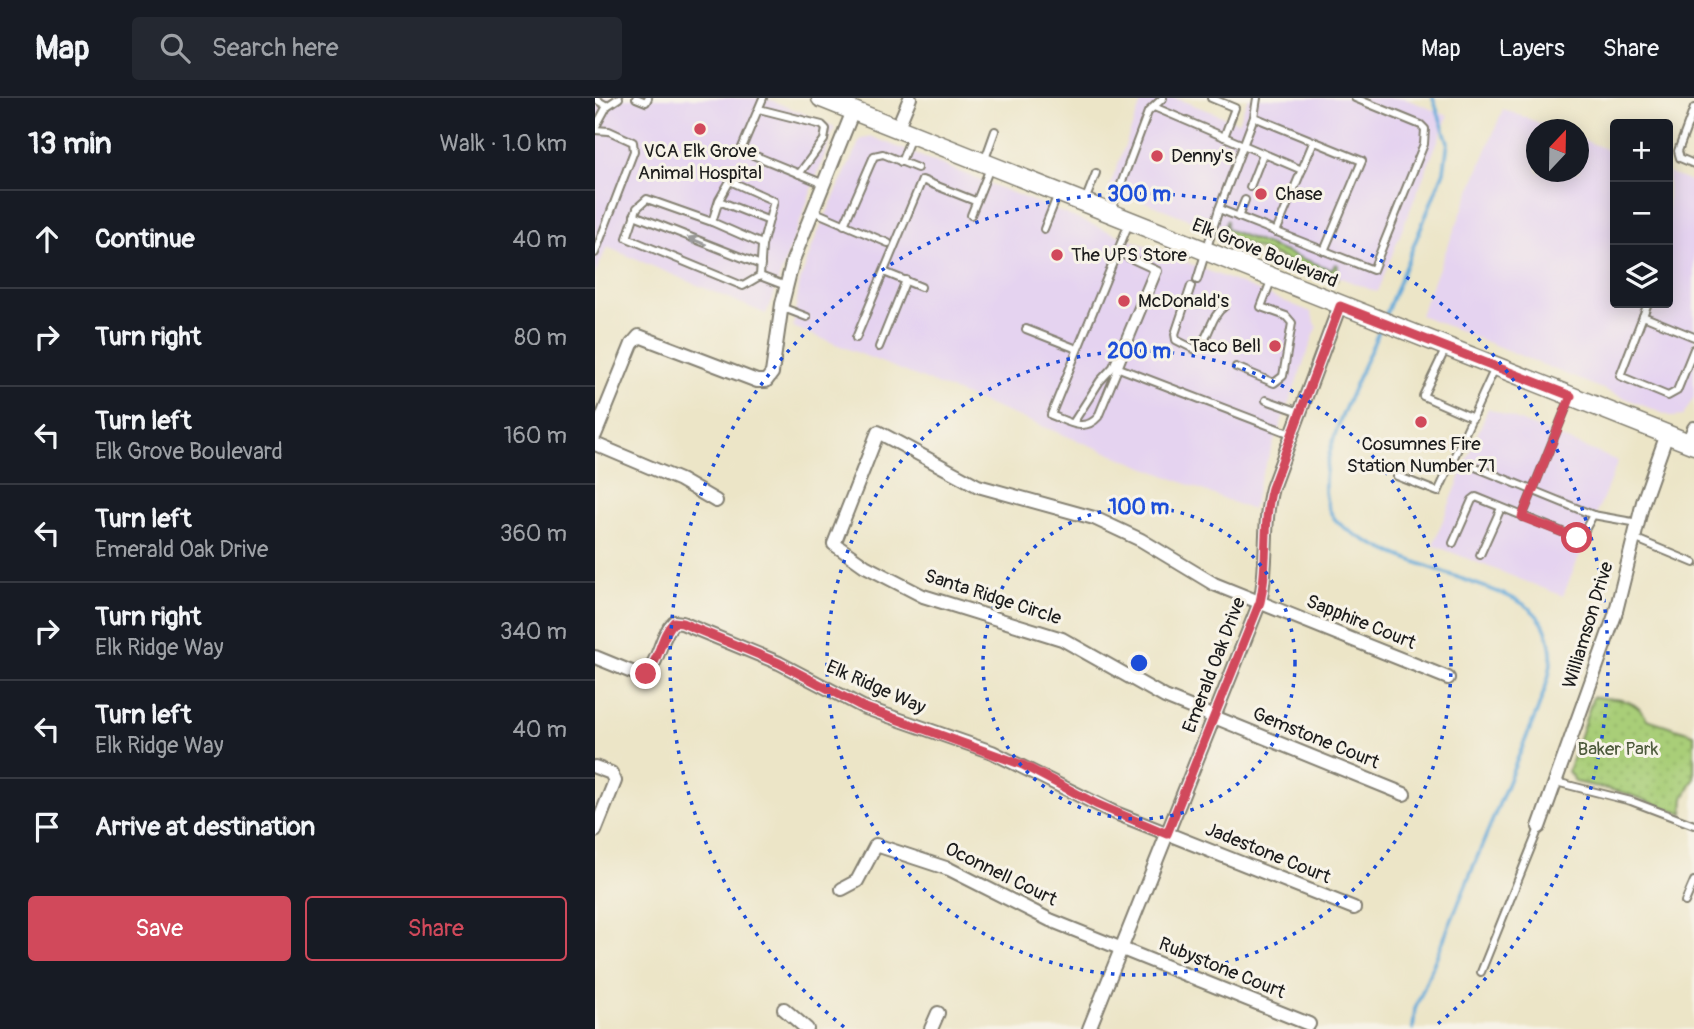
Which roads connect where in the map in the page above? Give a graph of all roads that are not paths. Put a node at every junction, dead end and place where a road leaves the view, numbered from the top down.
1 (619, 98) edge
2 (636, 98) edge
3 (648, 98) edge
4 (763, 98) edge
5 (821, 98) edge
6 (911, 98) edge
7 (1163, 98) edge
8 (1211, 98) edge
9 (1257, 98) edge
10 (1355, 98) edge
11 (595, 99) edge
12 (607, 106) junction
13 (1154, 107) junction
14 (759, 108) junction
15 (1694, 108) edge
16 (853, 111) junction
17 (1254, 117) junction
18 (595, 129) edge
19 (995, 131) dead end
20 (904, 132) junction
21 (1224, 137) junction
22 (1313, 143) junction
23 (1243, 146) junction
24 (1263, 154) junction
25 (901, 162) junction
26 (987, 164) junction
27 (1694, 164) edge
28 (918, 168) dead end
29 (1302, 170) junction
30 (1096, 173) dead end
31 (799, 174) junction
32 (824, 184) junction
33 (1250, 187) dead end
34 (1058, 193) junction
35 (1245, 200) dead end
36 (719, 201) junction
37 (975, 201) junction
38 (1084, 203) junction
39 (1219, 209) junction
40 (813, 211) junction
41 (1110, 213) junction
42 (634, 215) junction
43 (971, 215) dead end
44 (1238, 217) junction
45 (767, 220) junction
46 (1130, 221) junction
47 (712, 222) junction
48 (845, 225) junction
49 (1044, 229) dead end
50 (1276, 232) junction
51 (888, 243) dead end
52 (762, 244) junction
53 (1324, 251) junction
54 (1117, 252) junction
55 (1207, 252) junction
56 (595, 253) edge
57 (761, 265) junction
58 (1154, 269) junction
59 (884, 272) junction
60 (760, 276) junction
61 (1272, 278) junction
62 (906, 280) junction
63 (1197, 280) dead end
64 (786, 286) junction
65 (1191, 286) dead end
66 (921, 287) dead end
67 (1226, 306) dead end
68 (1340, 306) junction
69 (781, 307) junction
70 (1646, 308) edge
71 (1643, 316) junction
72 (807, 317) dead end
73 (1026, 329) dead end
74 (1694, 337) edge
75 (856, 338) dead end
76 (879, 346) dead end
77 (1447, 346) junction
78 (1077, 349) junction
79 (1694, 349) edge
80 (1496, 366) junction
81 (1119, 368) junction
82 (1236, 368) dead end
83 (1571, 396) junction
84 (1266, 400) dead end
85 (1300, 412) junction
86 (1473, 418) junction
87 (1073, 423) junction
88 (1291, 434) junction
89 (1667, 434) junction
90 (595, 435) edge
91 (1692, 438) edge
92 (595, 444) edge
93 (1473, 466) dead end
94 (1397, 476) dead end
95 (1532, 490) junction
96 (716, 501) dead end
97 (1501, 508) junction
98 (1593, 515) junction
99 (1522, 517) junction
100 (1638, 523) junction
101 (1634, 538) junction
102 (1453, 543) dead end
103 (1480, 555) dead end
104 (1694, 563) edge
105 (1260, 602) junction
106 (595, 657) edge
107 (1448, 678) dead end
108 (1214, 717) junction
109 (595, 766) edge
110 (1556, 782) junction
111 (1404, 794) dead end
112 (1694, 825) edge
113 (1539, 827) joint
114 (595, 831) edge
115 (1167, 834) junction
116 (1694, 881) edge
117 (842, 889) dead end
118 (1685, 902) dead end
119 (1354, 908) dead end
120 (1121, 949) junction
121 (1481, 972) dead end
122 (784, 1009) dead end
123 (938, 1013) dead end
124 (1309, 1024) dead end
125 (807, 1029) edge
126 (931, 1029) edge
127 (1089, 1029) edge

1 - 12 lane
2 - 3 lane
4 - 14 lane
5 - 16 main road, Elk Grove Boulevard
6 - 20 street
7 - 13 lane
8 - 21 lane
9 - 17 lane
10 - 53 lane
11 - 12 lane
12 - 18 lane
13 - 21 lane
13 - 41 lane
14 - 31 lane
14 - 31 lane
15 - 27 lane
16 - 20 main road, Elk Grove Boulevard
16 - 32 street
17 - 22 lane
17 - 23 lane
18 - 56 lane
19 - 26 lane
20 - 25 lane
20 - 26 main road, Elk Grove Boulevard
21 - 23 lane
22 - 29 lane
22 - 53 lane
23 - 24 lane
23 - 39 lane
24 - 29 lane
24 - 33 lane
25 - 28 lane
25 - 48 lane
26 - 34 main road, Elk Grove Boulevard
26 - 37 lane
29 - 50 lane
30 - 38 lane
31 - 32 lane
32 - 40 street
34 - 38 main road, Elk Grove Boulevard
34 - 49 lane
35 - 44 lane
36 - 45 lane
36 - 45 lane
36 - 47 lane
37 - 43 lane
37 - 59 lane
38 - 41 main road, Elk Grove Boulevard
39 - 44 lane
39 - 55 lane
40 - 48 lane
40 - 64 street
41 - 46 main road, Elk Grove Boulevard
42 - 47 lane
57 -> 42 lane
42 - 60 lane
44 - 50 lane
45 - 52 lane
46 - 54 lane
46 - 55 main road, Elk Grove Boulevard
47 - 52 lane
48 - 51 lane
50 - 53 lane
52 - 57 lane
54 - 58 lane
54 - 78 lane
55 - 61 main road, Elk Grove Boulevard
55 - 63 lane
57 - 60 lane
58 - 81 lane
58 - 87 lane
59 - 62 lane
59 - 75 lane
60 - 64 lane
61 - 68 main road, Elk Grove Boulevard
61 - 82 lane
62 - 66 lane
62 - 76 lane
64 - 69 street
65 - 67 lane
68 - 77 main road, Elk Grove Boulevard
68 - 85 street, Emerald Oak Drive
69 - 72 lane
69 - 90 street
70 - 71 lane
71 - 74 lane
71 - 79 lane
73 - 78 lane
77 - 80 main road, Elk Grove Boulevard
77 - 86 lane
78 - 87 lane
80 - 83 main road, Elk Grove Boulevard
80 - 86 lane
81 - 87 lane
81 - 88 lane
83 - 89 main road, Elk Grove Boulevard
83 - 95 lane
84 - 85 lane
85 - 88 street, Emerald Oak Drive
86 - 94 lane
88 - 105 street, Emerald Oak Drive
89 - 91 main road, Elk Grove Boulevard
89 - 100 street, Williamson Drive
92 - 96 street
93 - 95 lane
95 - 98 lane
95 - 99 lane
97 - 99 lane
97 - 102 lane
97 - 103 lane
98 - 99 lane
98 - 100 lane
100 - 101 street, Williamson Drive
101 - 104 lane
101 - 110 street, Williamson Drive
105 - 107 street, Sapphire Court
105 - 108 street, Emerald Oak Drive
105 - 108 street, Santa Ridge Circle
106 - 115 street, Elk Ridge Way
108 - 111 street, Gemstone Court
108 - 115 street, Emerald Oak Drive
109 - 114 street
110 - 112 lane
110 - 113 street, Williamson Drive
113 - 121 lane
115 - 119 street, Jadestone Court
115 - 120 street, Emerald Oak Drive
116 - 118 lane
117 - 120 street, Oconnell Court
120 - 124 street, Rubystone Court
120 - 127 street, Emerald Oak Drive
122 - 125 street
123 - 126 street

